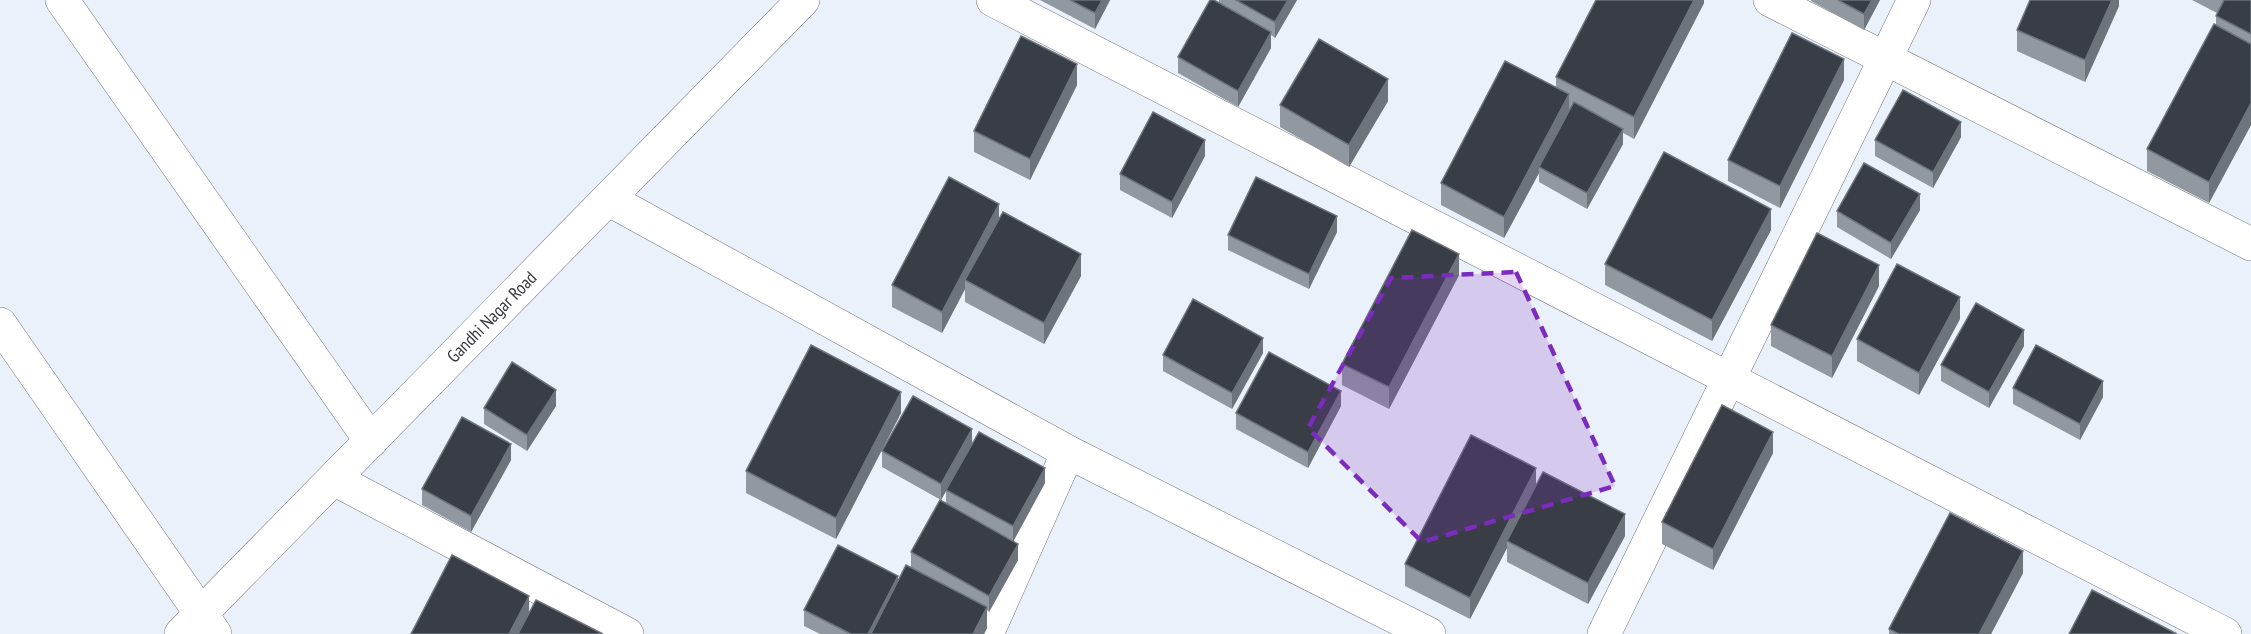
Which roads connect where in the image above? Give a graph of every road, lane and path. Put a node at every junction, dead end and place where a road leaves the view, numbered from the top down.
1 (62, 0) edge
2 (803, 0) edge
3 (993, 0) edge
4 (1770, 0) edge
5 (1914, 0) edge
6 (1884, 58) junction
7 (608, 199) junction
8 (2251, 244) edge
9 (0, 324) edge
10 (1728, 378) junction
11 (371, 441) junction
12 (1068, 452) junction
13 (333, 479) junction
14 (199, 628) edge
15 (627, 634) edge
16 (987, 634) edge
17 (1429, 634) edge
18 (1604, 634) edge
19 (2225, 634) edge

1 - 11 street
2 - 7 street, Gandhi Nagar Road
3 - 10 street
4 - 6 street
5 - 6 street
6 - 8 street
6 - 10 street
7 - 11 street, Gandhi Nagar Road
7 - 12 street
9 - 14 street
10 - 18 street
10 - 19 street
11 - 13 street, Gandhi Nagar Road
12 - 16 street
12 - 17 street
13 - 14 street, Gandhi Nagar Road
13 - 15 street

